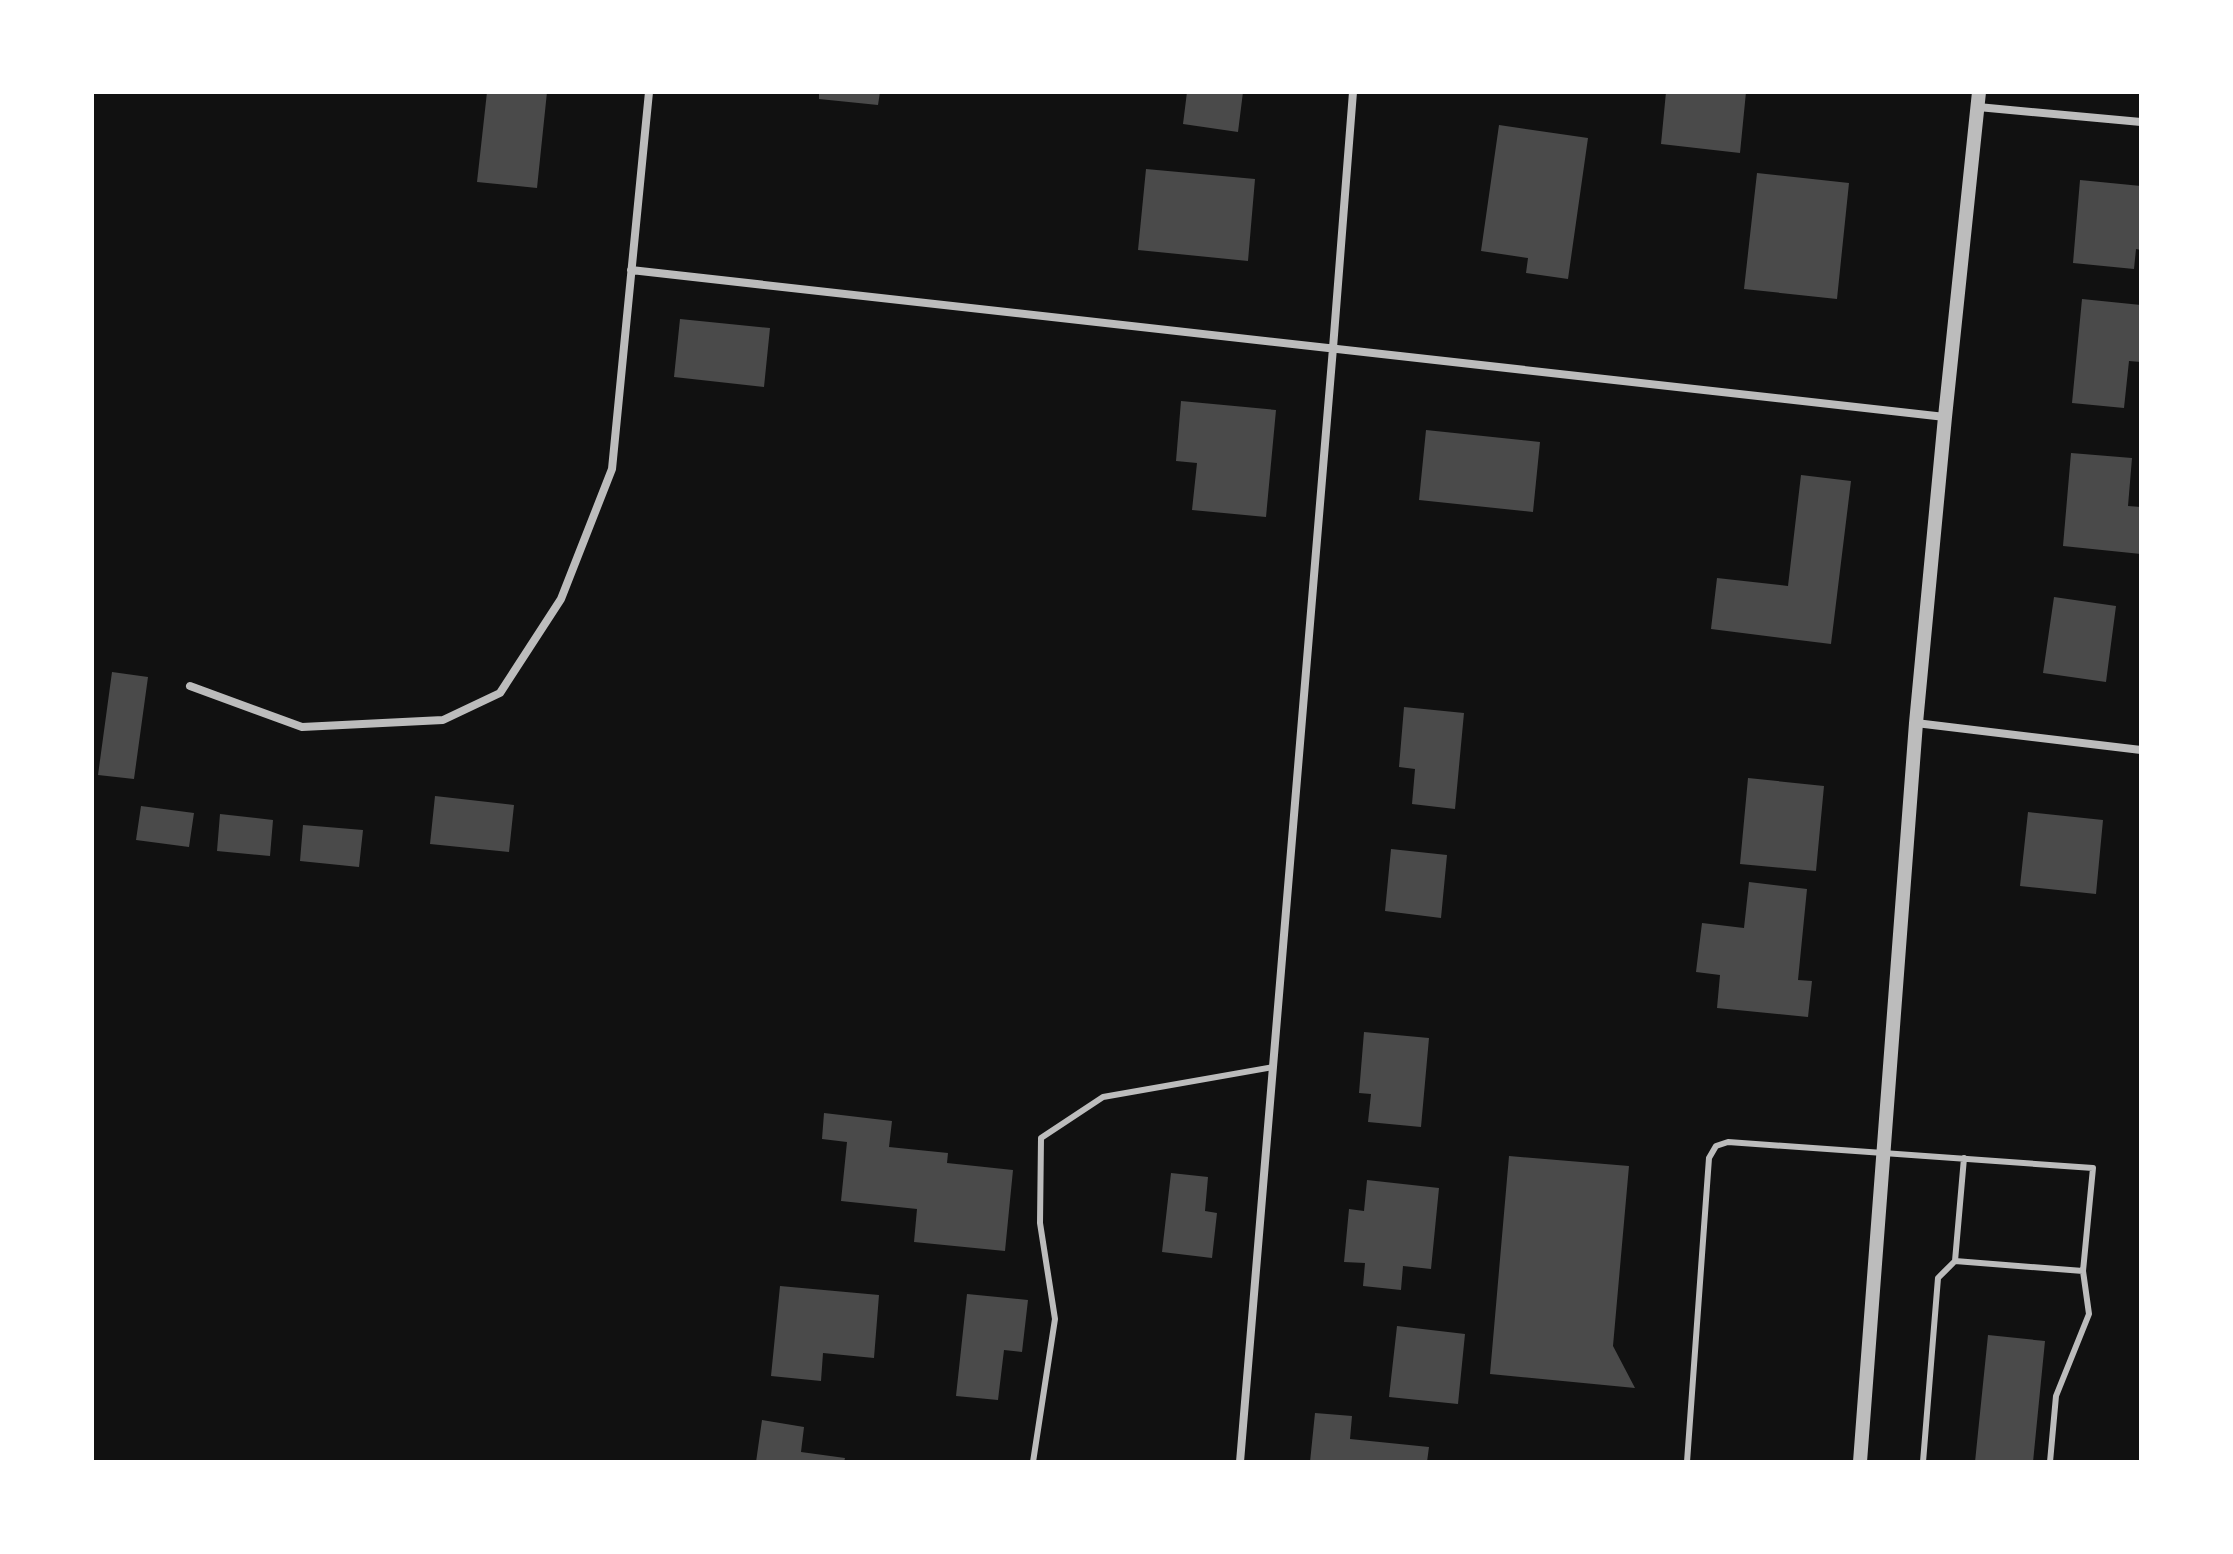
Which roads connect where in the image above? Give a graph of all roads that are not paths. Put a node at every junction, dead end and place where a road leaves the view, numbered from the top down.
1 (649, 92) edge
2 (1353, 92) edge
3 (1979, 99) edge
4 (2141, 122) edge
5 (631, 270) junction
6 (1333, 348) junction
7 (1945, 417) junction
8 (190, 686) dead end
9 (1916, 723) junction
10 (2141, 750) edge
11 (1273, 1067) junction
12 (1883, 1153) junction
13 (1964, 1158) junction
14 (1955, 1261) junction
15 (2083, 1271) junction
16 (1033, 1462) edge
17 (1240, 1462) edge
18 (1687, 1462) edge
19 (1860, 1462) edge
20 (1923, 1462) edge
21 (2050, 1462) edge

1 - 5 street
2 - 6 street
3 - 4 street
3 - 7 street
5 - 6 street
5 - 8 street
6 - 7 street
6 - 11 street
7 - 9 street
9 - 10 street
9 - 12 street
11 - 16 lane
11 - 17 street
12 - 13 lane
12 - 18 lane
12 - 19 street
13 - 14 lane
13 - 15 lane
14 - 15 lane
14 - 20 lane
15 - 21 lane

